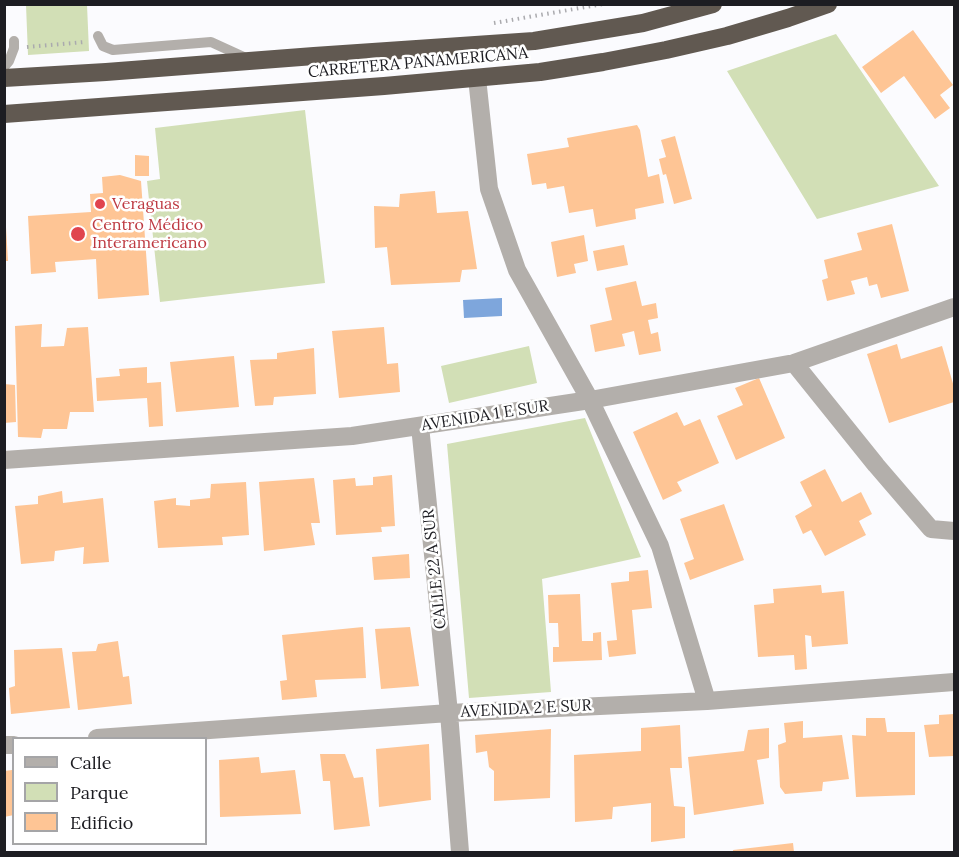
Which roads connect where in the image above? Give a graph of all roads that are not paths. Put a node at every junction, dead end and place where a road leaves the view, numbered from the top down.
1 (713, 4) edge
2 (828, 4) edge
3 (100, 39) road end
4 (14, 44) road end
5 (251, 61) junction
6 (4, 67) edge
7 (4, 78) edge
8 (477, 78) junction
9 (4, 114) edge
10 (954, 307) edge
11 (795, 363) junction
12 (590, 400) junction
13 (420, 426) junction
14 (4, 460) edge
15 (954, 531) edge
16 (954, 682) edge
17 (707, 701) junction
18 (449, 713) junction
19 (111, 737) edge
20 (460, 852) edge

1 - 5 highway, CARRETERA PANAMERICANA
2 - 8 highway, CARRETERA PANAMERICANA
3 - 5 lane
4 - 6 lane
5 - 7 highway, CARRETERA PANAMERICANA
8 - 9 highway, CARRETERA PANAMERICANA
8 - 12 street
10 - 11 street, AVENIDA 1 E SUR
11 - 12 street, AVENIDA 1 E SUR
11 - 15 street
12 - 13 street, AVENIDA 1 E SUR
12 - 17 street
13 - 14 street, AVENIDA 1 E SUR
13 - 18 street, CALLE 22 A SUR
16 - 17 street, AVENIDA 2 E SUR
17 - 18 street, AVENIDA 2 E SUR
18 - 19 street, AVENIDA 2 E SUR
18 - 20 street, CALLE 22 A SUR

